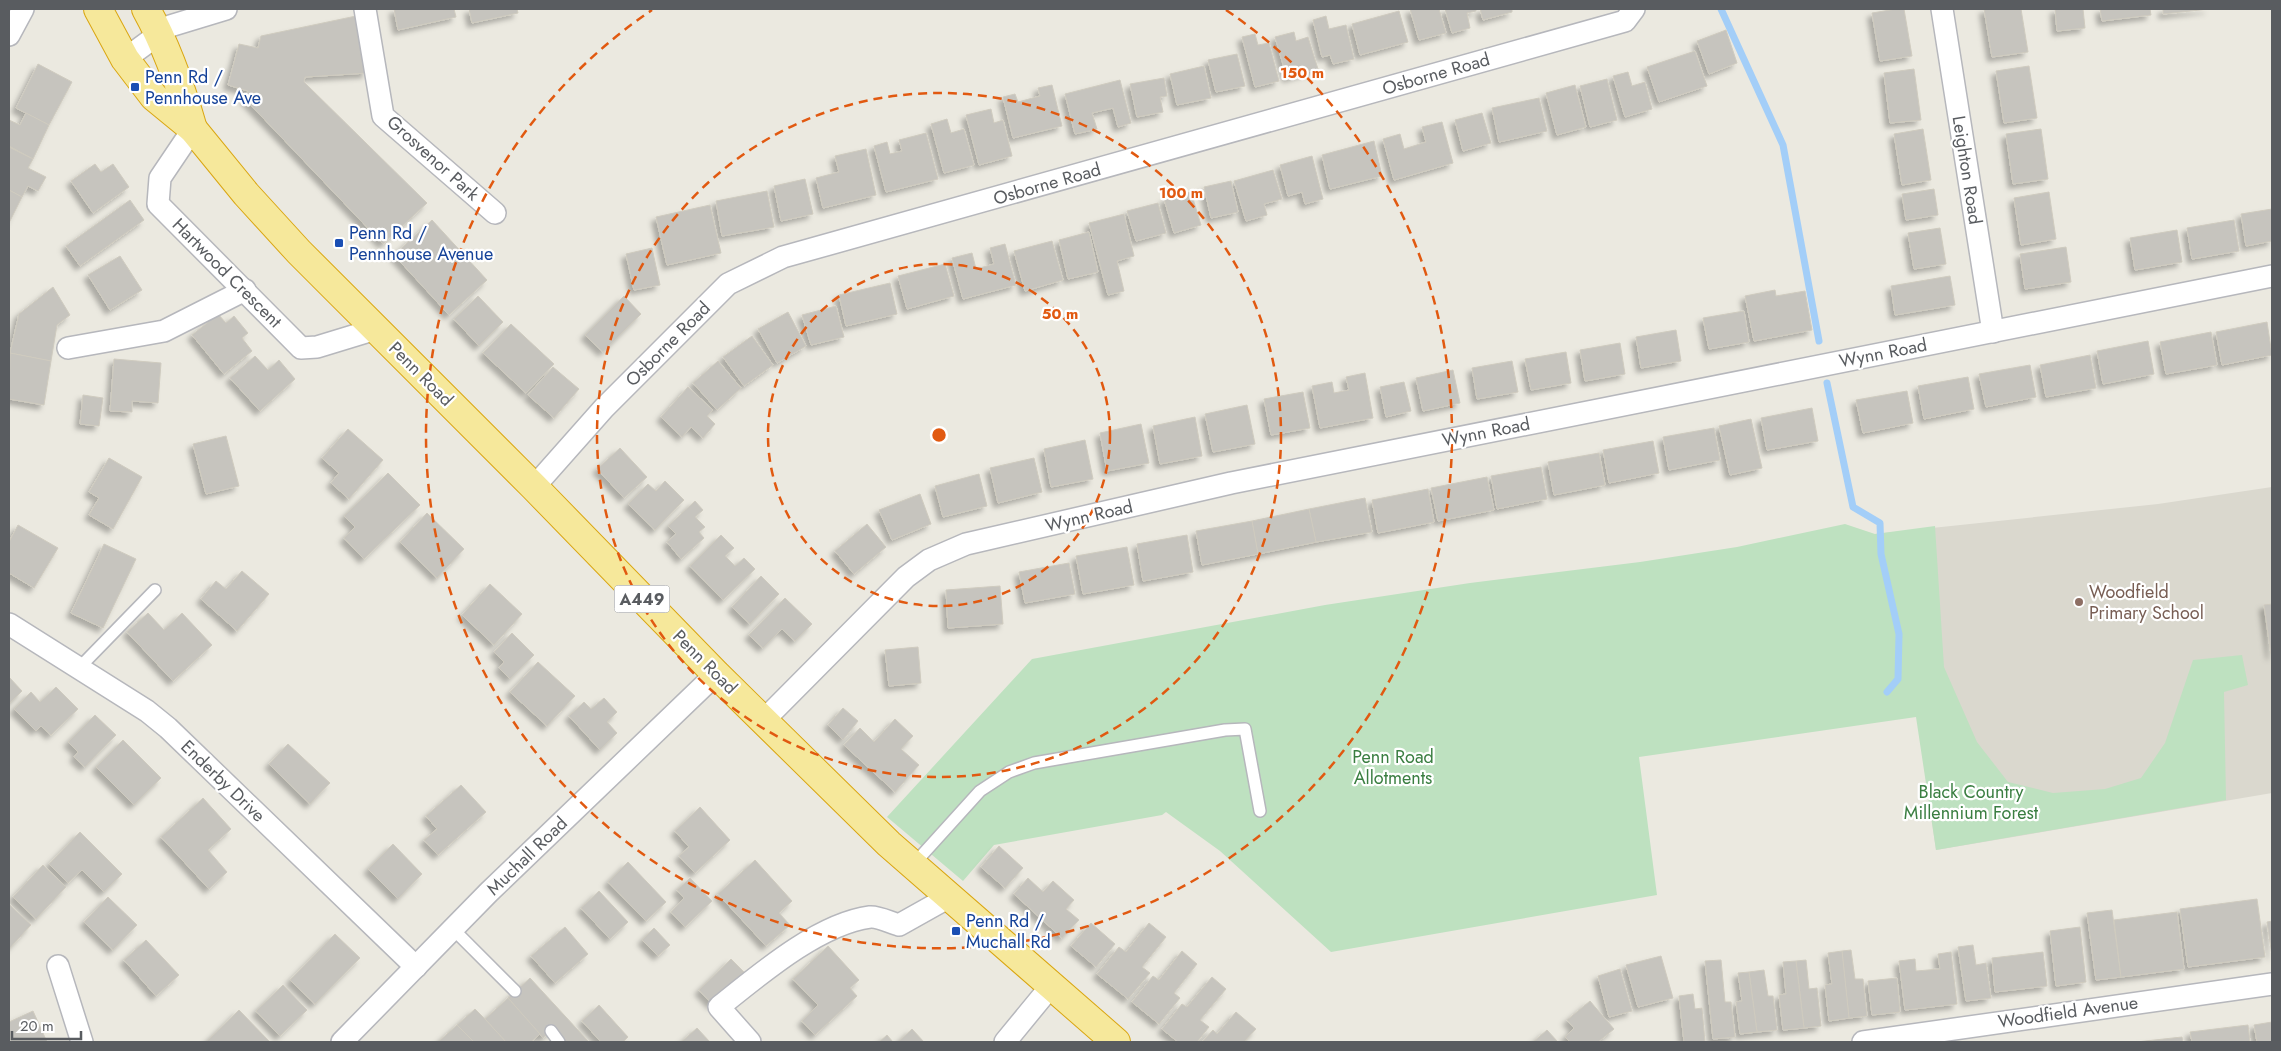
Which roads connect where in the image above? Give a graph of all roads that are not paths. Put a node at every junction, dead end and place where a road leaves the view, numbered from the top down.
1 (23, 9) edge
2 (98, 9) edge
3 (146, 9) edge
4 (226, 9) edge
5 (365, 9) edge
6 (1634, 9) edge
7 (1942, 9) edge
8 (159, 32) junction
9 (9, 35) edge
10 (125, 59) junction
11 (193, 128) junction
12 (495, 213) dead end
13 (2272, 276) edge
14 (246, 290) junction
15 (376, 329) junction
16 (1993, 332) junction
17 (68, 348) dead end
18 (534, 487) junction
19 (154, 590) dead end
20 (9, 624) edge
21 (79, 668) junction
22 (716, 674) junction
23 (764, 720) junction
24 (1260, 811) dead end
25 (913, 865) junction
26 (949, 897) junction
27 (453, 929) junction
28 (58, 966) dead end
29 (416, 967) junction
30 (2272, 984) edge
31 (1051, 986) junction
32 (515, 991) dead end
33 (551, 1031) dead end
34 (82, 1042) edge
35 (342, 1042) edge
36 (559, 1042) edge
37 (750, 1042) edge
38 (1005, 1042) edge
39 (1116, 1042) edge
40 (1863, 1042) edge

1 - 9 street
2 - 10 highway, Penn Road / A449
3 - 8 highway, Penn Road / A449
4 - 8 street
5 - 12 street, Grosvenor Park
6 - 18 street, Osborne Road
7 - 16 street, Leighton Road
8 - 10 street
8 - 11 highway, Penn Road / A449
10 - 11 highway, Penn Road / A449
11 - 14 street, Hartwood Crescent
11 - 15 highway, Penn Road / A449
13 - 16 street, Wynn Road
14 - 15 street, Hartwood Crescent
14 - 17 street
15 - 18 highway, Penn Road / A449
16 - 23 street, Wynn Road
18 - 22 highway, Penn Road / A449
19 - 21 lane
20 - 21 street, Enderby Drive
21 - 29 street, Enderby Drive
22 - 23 highway, Penn Road / A449
22 - 27 street, Muchall Road
23 - 25 highway, Penn Road / A449
24 - 25 lane
25 - 26 highway, Penn Road / A449
26 - 31 highway, Penn Road / A449
26 - 37 street
27 - 29 street, Muchall Road
27 - 32 lane
28 - 34 street
29 - 35 street, Muchall Road
30 - 40 street, Woodfield Avenue
31 - 38 street
31 - 39 highway, Penn Road / A449
33 - 36 lane

